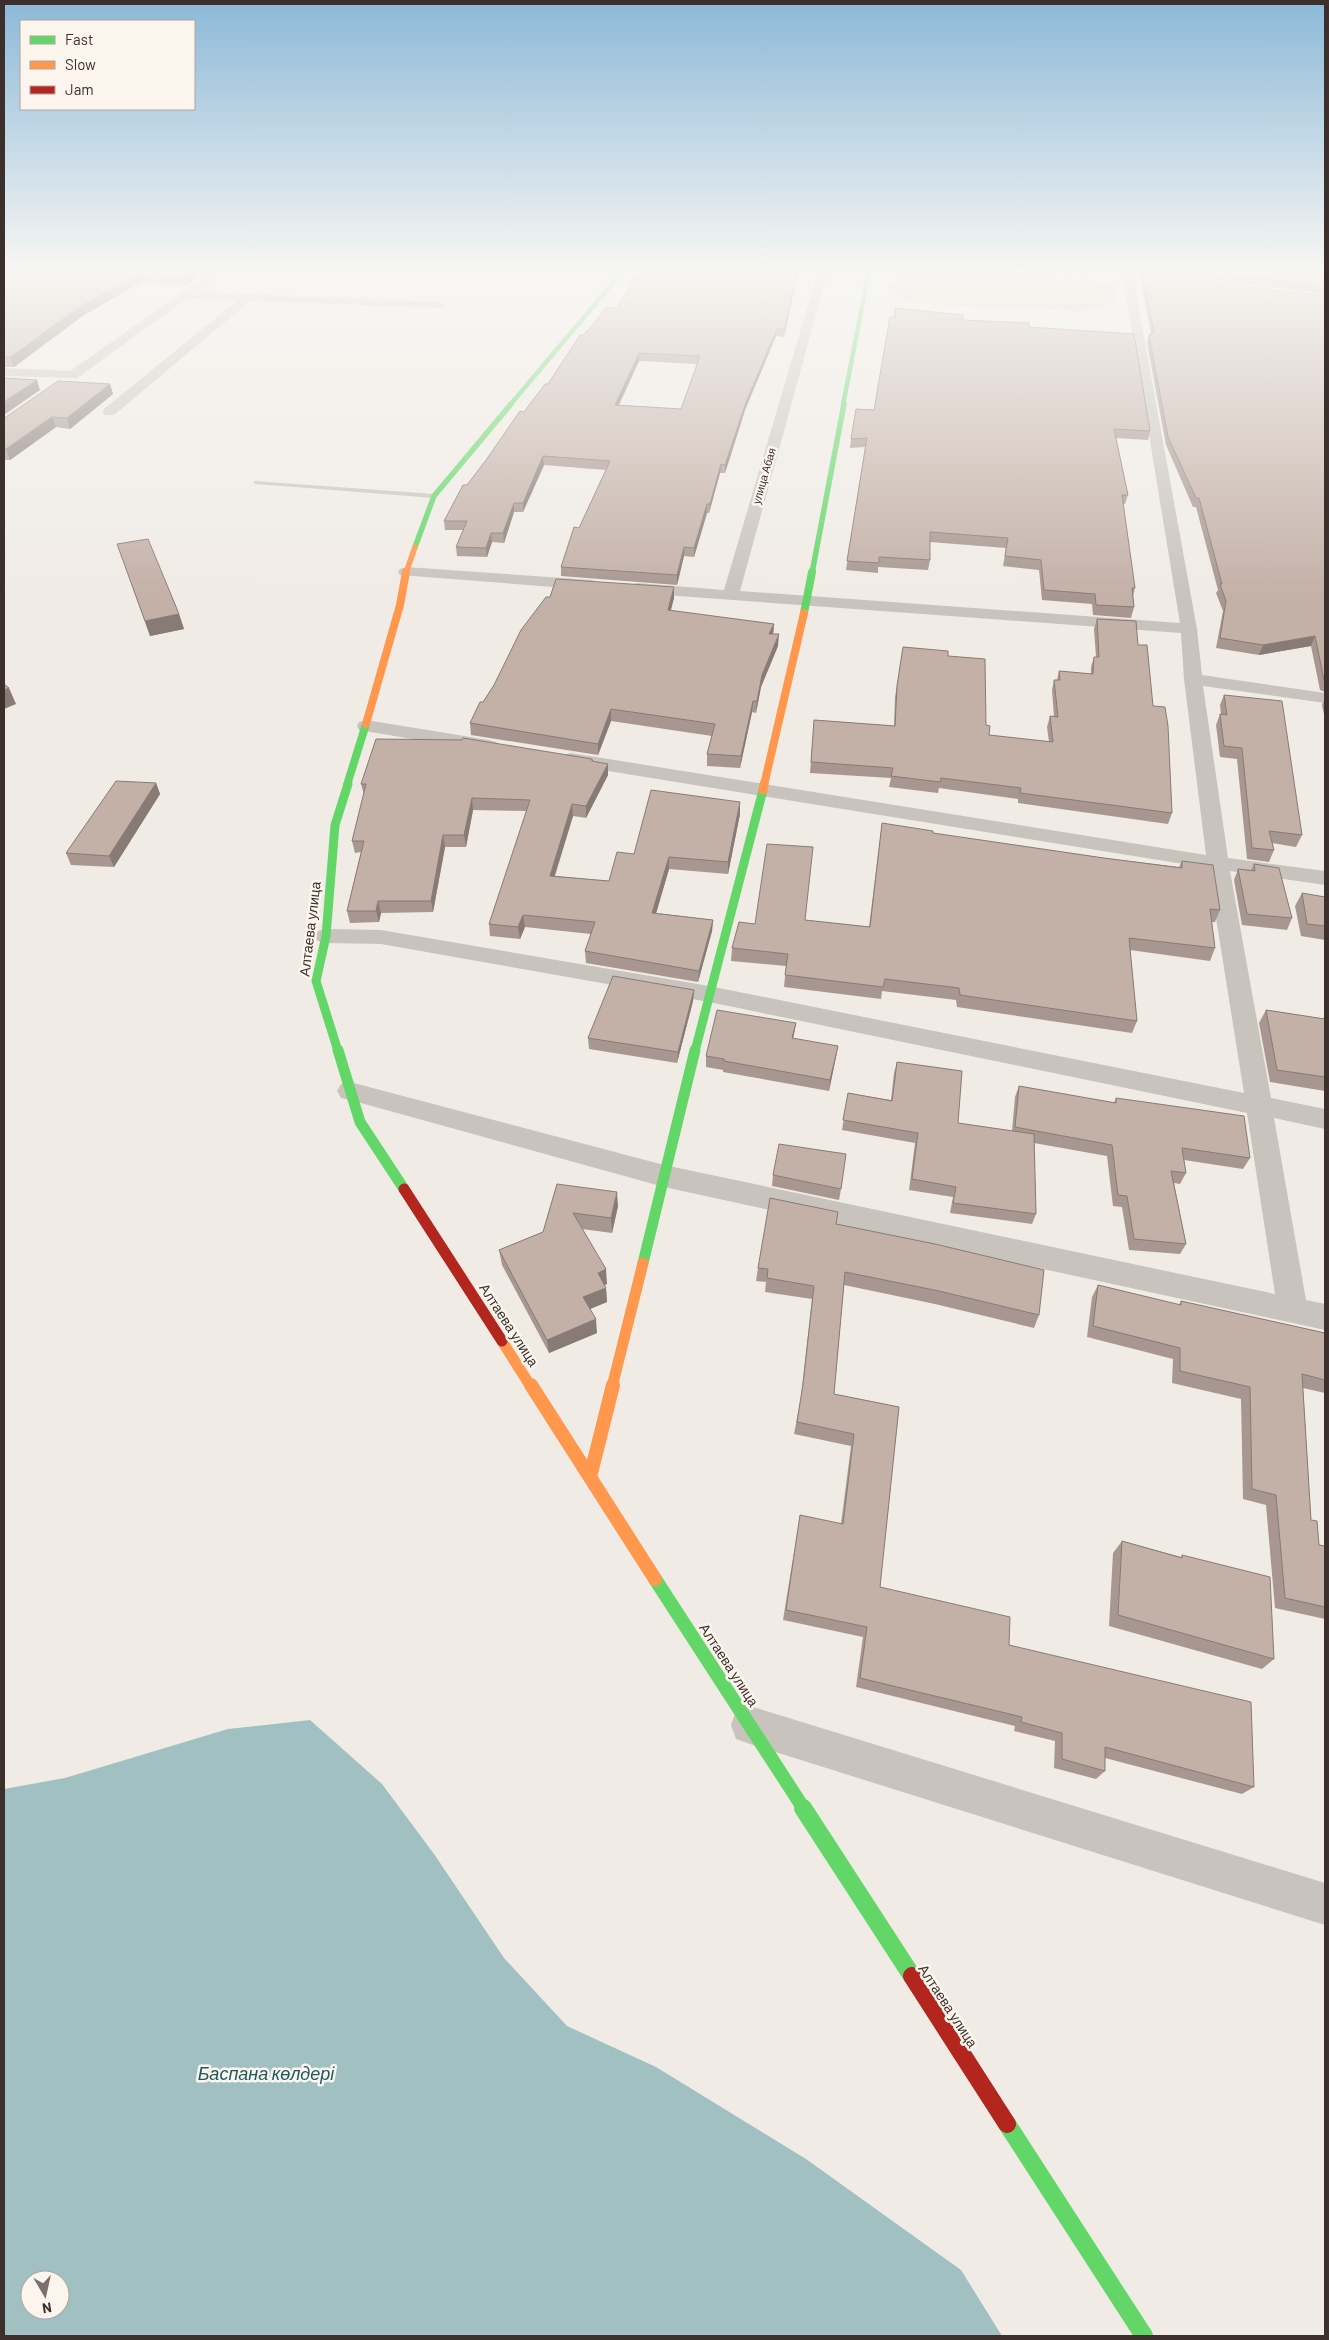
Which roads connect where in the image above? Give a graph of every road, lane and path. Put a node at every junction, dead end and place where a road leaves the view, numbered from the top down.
1 (66, 380) edge
2 (147, 380) edge
3 (532, 380) edge
4 (792, 380) edge
5 (849, 380) edge
6 (1146, 380) edge
7 (58, 386) edge
8 (109, 412) dead end
9 (256, 482) dead end
10 (434, 496) junction
11 (406, 572) junction
12 (730, 595) junction
13 (807, 600) junction
14 (1189, 629) junction
15 (1192, 679) junction
16 (1325, 698) edge
17 (366, 726) junction
18 (511, 749) edge
19 (550, 756) edge
20 (763, 790) junction
21 (1218, 863) junction
22 (1325, 878) edge
23 (326, 936) junction
24 (709, 994) junction
25 (350, 1091) junction
26 (1259, 1107) junction
27 (1325, 1119) edge
28 (664, 1176) junction
29 (1293, 1310) junction
30 (1325, 1317) edge
31 (590, 1477) junction
32 (750, 1726) junction
33 (1325, 1904) edge
34 (1144, 2336) edge

1 - 7 street
2 - 8 street
3 - 10 main road, Алтаева улица
4 - 12 street, улица Абая
5 - 13 main road
6 - 14 street
9 - 10 lane
10 - 11 main road, Алтаева улица
11 - 12 street
11 - 17 main road, Алтаева улица
12 - 13 street
13 - 14 street
13 - 20 main road
14 - 15 street
15 - 16 street
15 - 21 street
17 - 18 street
17 - 23 main road, Алтаева улица
19 - 20 street
20 - 21 street
20 - 24 main road
21 - 22 street
21 - 26 street
23 - 24 street
23 - 25 main road, Алтаева улица
24 - 26 street
24 - 28 main road
25 - 28 street
25 - 31 main road, Алтаева улица
26 - 27 street
26 - 29 street
28 - 29 street
28 - 31 main road
29 - 30 street
31 - 32 main road, Алтаева улица
32 - 33 street
32 - 34 main road, Алтаева улица

